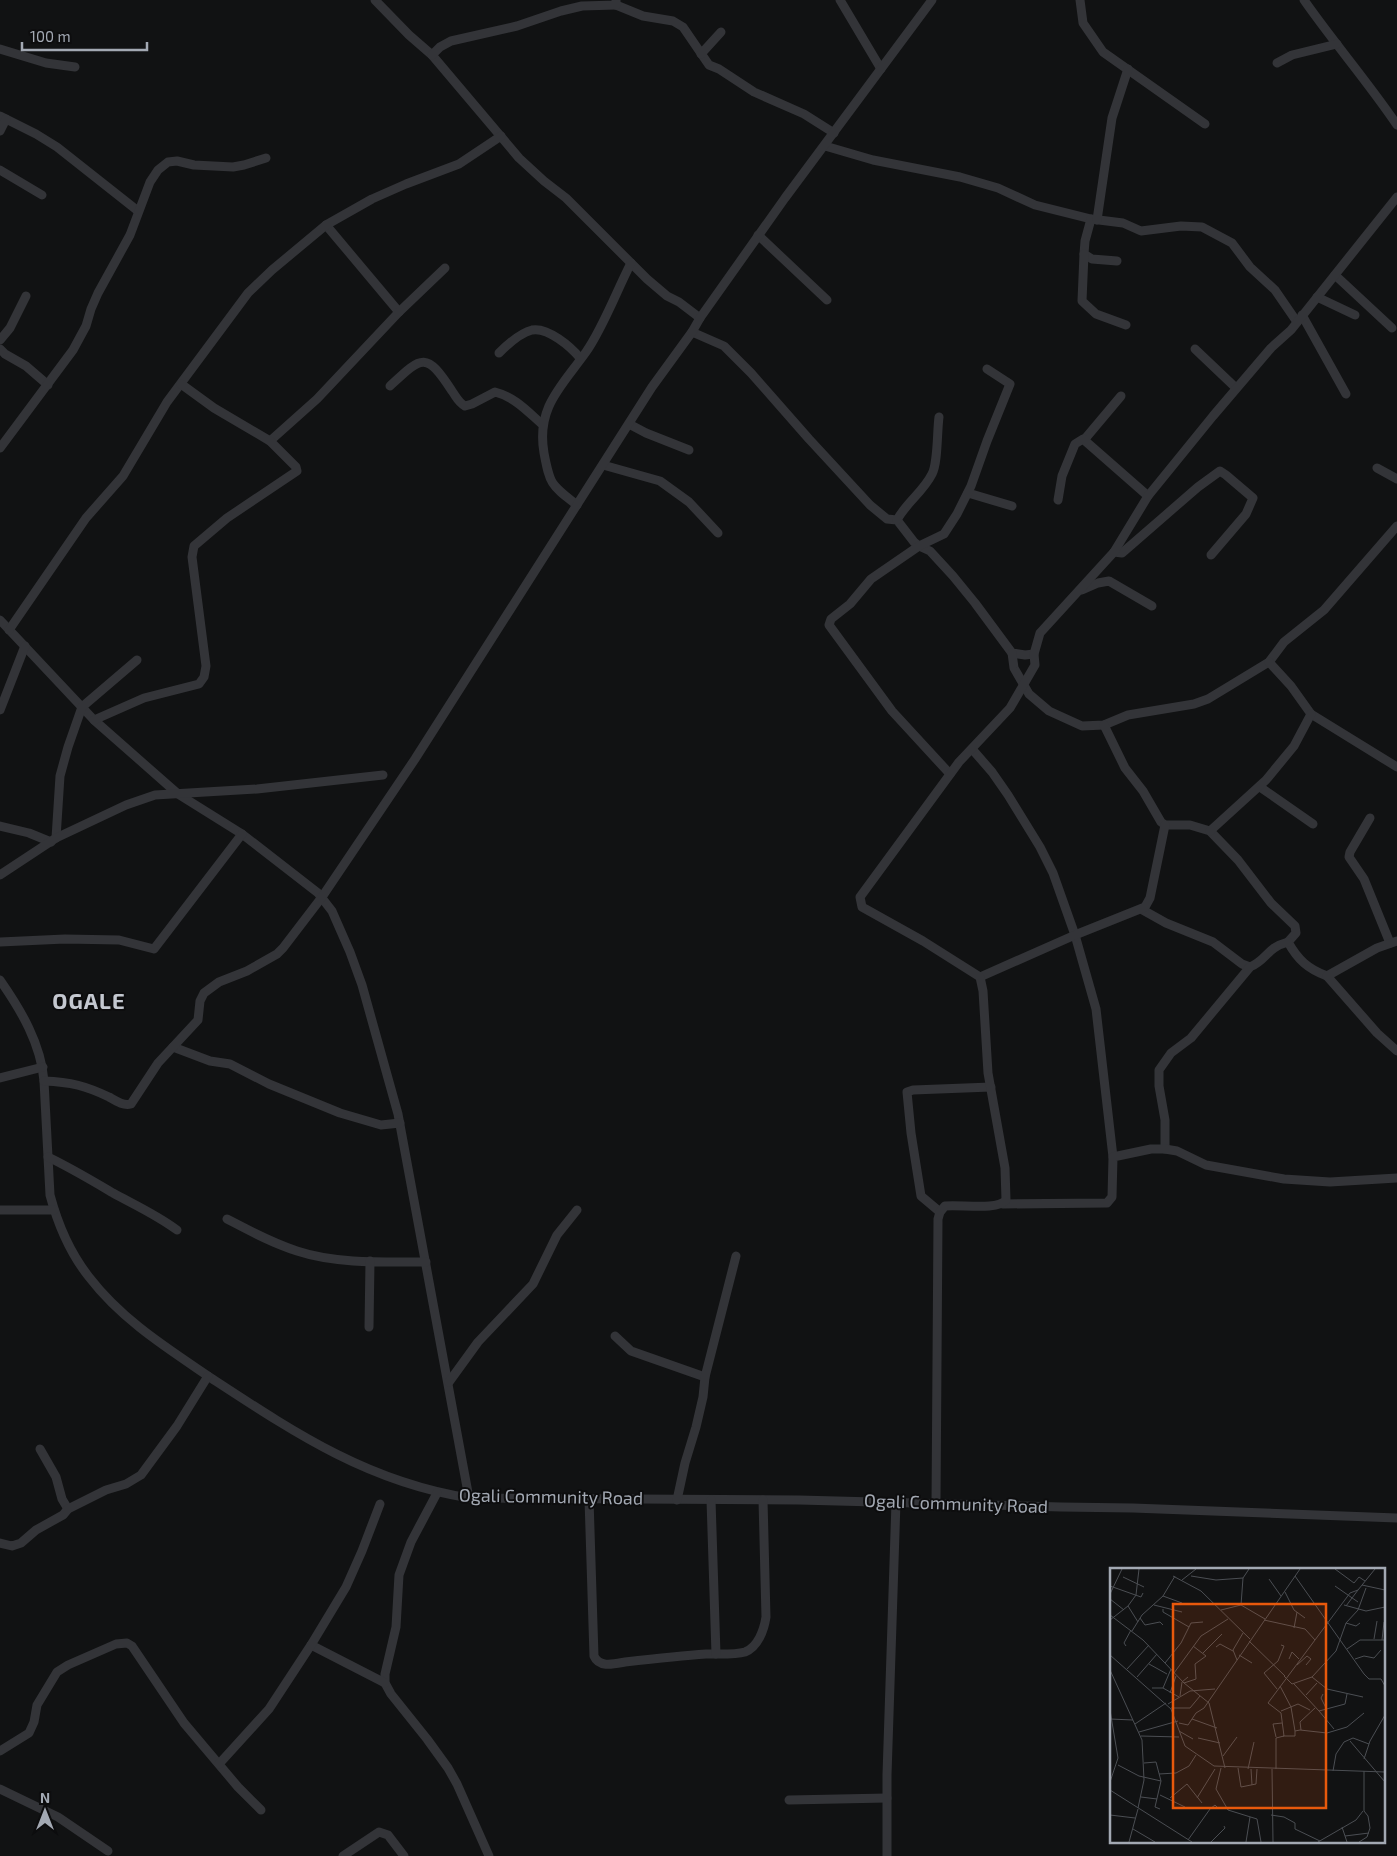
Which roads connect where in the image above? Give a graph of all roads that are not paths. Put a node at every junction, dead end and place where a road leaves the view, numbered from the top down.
1 (375, 0) edge
2 (840, 0) edge
3 (932, 0) edge
4 (1080, 0) edge
5 (1304, 0) edge
6 (616, 2) edge
7 (721, 32) dead end
8 (1337, 44) junction
9 (0, 49) edge
10 (700, 54) junction
11 (432, 55) junction
12 (1277, 63) dead end
13 (75, 68) dead end
14 (881, 69) junction
15 (1128, 69) junction
16 (3, 118) edge
17 (1205, 124) dead end
18 (1397, 125) edge
19 (0, 131) edge
20 (834, 133) junction
21 (501, 136) junction
22 (825, 146) junction
23 (266, 158) dead end
24 (0, 170) edge
25 (42, 195) dead end
26 (1397, 197) edge
27 (138, 211) junction
28 (1094, 220) junction
29 (326, 225) junction
30 (758, 235) junction
31 (1084, 254) junction
32 (1116, 261) dead end
33 (631, 263) junction
34 (445, 268) dead end
35 (1335, 275) junction
36 (26, 296) dead end
37 (1317, 297) junction
38 (827, 300) dead end
39 (399, 312) junction
40 (1355, 315) dead end
41 (700, 318) junction
42 (1300, 318) junction
43 (1126, 325) dead end
44 (1392, 328) dead end
45 (692, 332) junction
46 (0, 340) edge
47 (0, 349) edge
48 (1195, 349) dead end
49 (499, 353) dead end
50 (580, 358) junction
51 (987, 369) dead end
52 (181, 384) junction
53 (48, 385) junction
54 (390, 386) dead end
55 (1236, 388) junction
56 (1346, 394) dead end
57 (1121, 396) dead end
58 (939, 417) dead end
59 (629, 424) junction
60 (543, 425) junction
61 (1084, 440) junction
62 (270, 442) junction
63 (0, 448) edge
64 (689, 450) dead end
65 (603, 465) junction
66 (1377, 468) dead end
67 (1397, 479) edge
68 (968, 493) junction
69 (1148, 496) junction
70 (1058, 500) dead end
71 (577, 505) junction
72 (1012, 506) dead end
73 (897, 520) junction
74 (1397, 526) edge
75 (718, 533) dead end
76 (919, 546) junction
77 (1114, 552) junction
78 (1211, 555) dead end
79 (1077, 592) junction
80 (1152, 606) dead end
81 (0, 620) edge
82 (9, 630) junction
83 (24, 646) junction
84 (1012, 653) junction
85 (1034, 654) junction
86 (137, 660) dead end
87 (1269, 662) junction
88 (1023, 685) junction
89 (82, 707) junction
90 (0, 710) edge
91 (1311, 714) junction
92 (94, 720) junction
93 (1104, 725) junction
94 (972, 749) junction
95 (1397, 767) edge
96 (950, 774) junction
97 (383, 775) dead end
98 (1260, 786) junction
99 (178, 794) junction
100 (1370, 818) dead end
101 (1313, 824) dead end
102 (1165, 825) junction
103 (0, 826) edge
104 (1210, 831) junction
105 (242, 834) junction
106 (54, 840) junction
107 (0, 875) edge
108 (322, 897) junction
109 (1142, 909) junction
110 (1075, 934) junction
111 (0, 942) edge
112 (1288, 942) junction
113 (1394, 942) edge
114 (1250, 967) junction
115 (1327, 976) junction
116 (980, 977) junction
117 (0, 980) edge
118 (173, 1047) junction
119 (1397, 1051) edge
120 (43, 1067) junction
121 (0, 1078) edge
122 (44, 1081) junction
123 (991, 1087) junction
124 (400, 1124) junction
125 (1165, 1149) junction
126 (48, 1157) junction
127 (1113, 1157) junction
128 (1397, 1178) edge
129 (1003, 1204) junction
130 (0, 1210) edge
131 (54, 1210) junction
132 (576, 1210) dead end
133 (940, 1212) junction
134 (227, 1219) dead end
135 (177, 1230) dead end
136 (736, 1256) dead end
137 (370, 1261) junction
138 (426, 1262) junction
139 (369, 1327) dead end
140 (615, 1336) dead end
141 (208, 1376) junction
142 (705, 1377) junction
143 (449, 1382) junction
144 (40, 1449) dead end
145 (437, 1493) junction
146 (469, 1498) junction
147 (589, 1498) junction
148 (677, 1500) junction
149 (711, 1500) junction
150 (763, 1500) junction
151 (896, 1502) junction
152 (380, 1504) dead end
153 (936, 1504) junction
154 (68, 1509) junction
155 (1397, 1518) edge
156 (0, 1543) edge
157 (311, 1645) junction
158 (716, 1654) junction
159 (385, 1683) junction
160 (0, 1751) edge
161 (219, 1764) junction
162 (0, 1789) edge
163 (887, 1798) junction
164 (789, 1800) dead end
165 (261, 1810) dead end
166 (108, 1852) dead end
167 (343, 1856) edge
168 (404, 1856) edge
169 (489, 1856) edge
170 (887, 1856) edge

1 - 11 street
2 - 14 street
3 - 14 street
4 - 15 street
5 - 8 street
6 - 10 street
6 - 11 street
7 - 10 street
8 - 12 street
8 - 18 street
9 - 13 street
10 - 20 street
11 - 21 street
14 - 20 street
15 - 17 street
15 - 28 street
16 - 19 street
16 - 27 street
20 - 22 street
21 - 29 street
21 - 33 street
22 - 28 street
22 - 30 street
23 - 27 street
24 - 25 street
26 - 35 street
27 - 53 street
28 - 31 street
28 - 42 street
29 - 39 street
29 - 52 street
30 - 38 street
30 - 41 street
31 - 32 street
31 - 43 street
33 - 41 street
33 - 50 street
34 - 39 street
35 - 37 street
35 - 44 street
36 - 46 street
37 - 40 street
37 - 42 street
39 - 62 street
41 - 45 street
42 - 55 street
42 - 56 street
45 - 59 street
45 - 73 street
47 - 53 street
48 - 55 street
49 - 50 street
50 - 60 street
51 - 68 street
52 - 62 street
52 - 82 street
53 - 63 street
54 - 60 street
55 - 69 street
57 - 61 street
58 - 73 street
59 - 64 street
59 - 65 street
60 - 71 street
61 - 69 street
61 - 70 street
62 - 92 street
65 - 71 street
65 - 75 street
66 - 67 street
68 - 72 street
68 - 76 street
69 - 77 street
71 - 108 street
73 - 76 street
74 - 87 street
76 - 84 street
76 - 96 street
77 - 78 street
77 - 79 street
79 - 80 street
79 - 85 street
81 - 82 street
82 - 83 street
83 - 89 street
83 - 90 street
84 - 85 street
84 - 88 street
85 - 88 street
86 - 89 street
87 - 91 street
87 - 93 street
88 - 93 street
88 - 94 street
89 - 92 street
89 - 106 street
91 - 95 street
91 - 98 street
92 - 99 street
93 - 102 street
94 - 96 street
94 - 110 street
96 - 116 street
97 - 99 street
98 - 101 street
98 - 104 street
99 - 105 street
99 - 106 street
100 - 113 street
102 - 104 street
102 - 109 street
103 - 106 street
104 - 112 street
105 - 108 street
105 - 111 street
106 - 107 street
108 - 118 street
108 - 124 street
109 - 110 street
109 - 114 street
110 - 116 street
110 - 127 street
112 - 114 street
112 - 115 street
113 - 115 street
114 - 125 street
115 - 119 street
116 - 123 street
117 - 120 street, Ogali Community Road
118 - 122 street
118 - 124 street
120 - 121 street
120 - 122 street, Ogali Community Road
122 - 126 street, Ogali Community Road
123 - 129 street
123 - 133 street
124 - 138 street
125 - 127 street
125 - 128 street
126 - 131 street, Ogali Community Road
126 - 135 street
127 - 129 street
129 - 133 street
130 - 131 street
131 - 141 street, Ogali Community Road
132 - 143 street
133 - 153 street
134 - 137 street
136 - 142 street
137 - 138 street
137 - 139 street
138 - 143 street
140 - 142 street
141 - 145 street, Ogali Community Road
141 - 154 street
142 - 148 street
143 - 146 street
144 - 154 street
145 - 146 street, Ogali Community Road
145 - 159 street
146 - 147 street, Ogali Community Road
147 - 148 street, Ogali Community Road
147 - 158 street
148 - 149 street, Ogali Community Road
149 - 150 street, Ogali Community Road
149 - 158 street
150 - 151 street, Ogali Community Road
150 - 158 street
151 - 153 street, Ogali Community Road
151 - 163 street
152 - 157 street
153 - 155 street, Ogali Community Road
154 - 156 street
157 - 159 street
157 - 161 street
159 - 169 street
160 - 161 street
161 - 165 street
162 - 166 street
163 - 164 street
163 - 170 street
167 - 168 street

